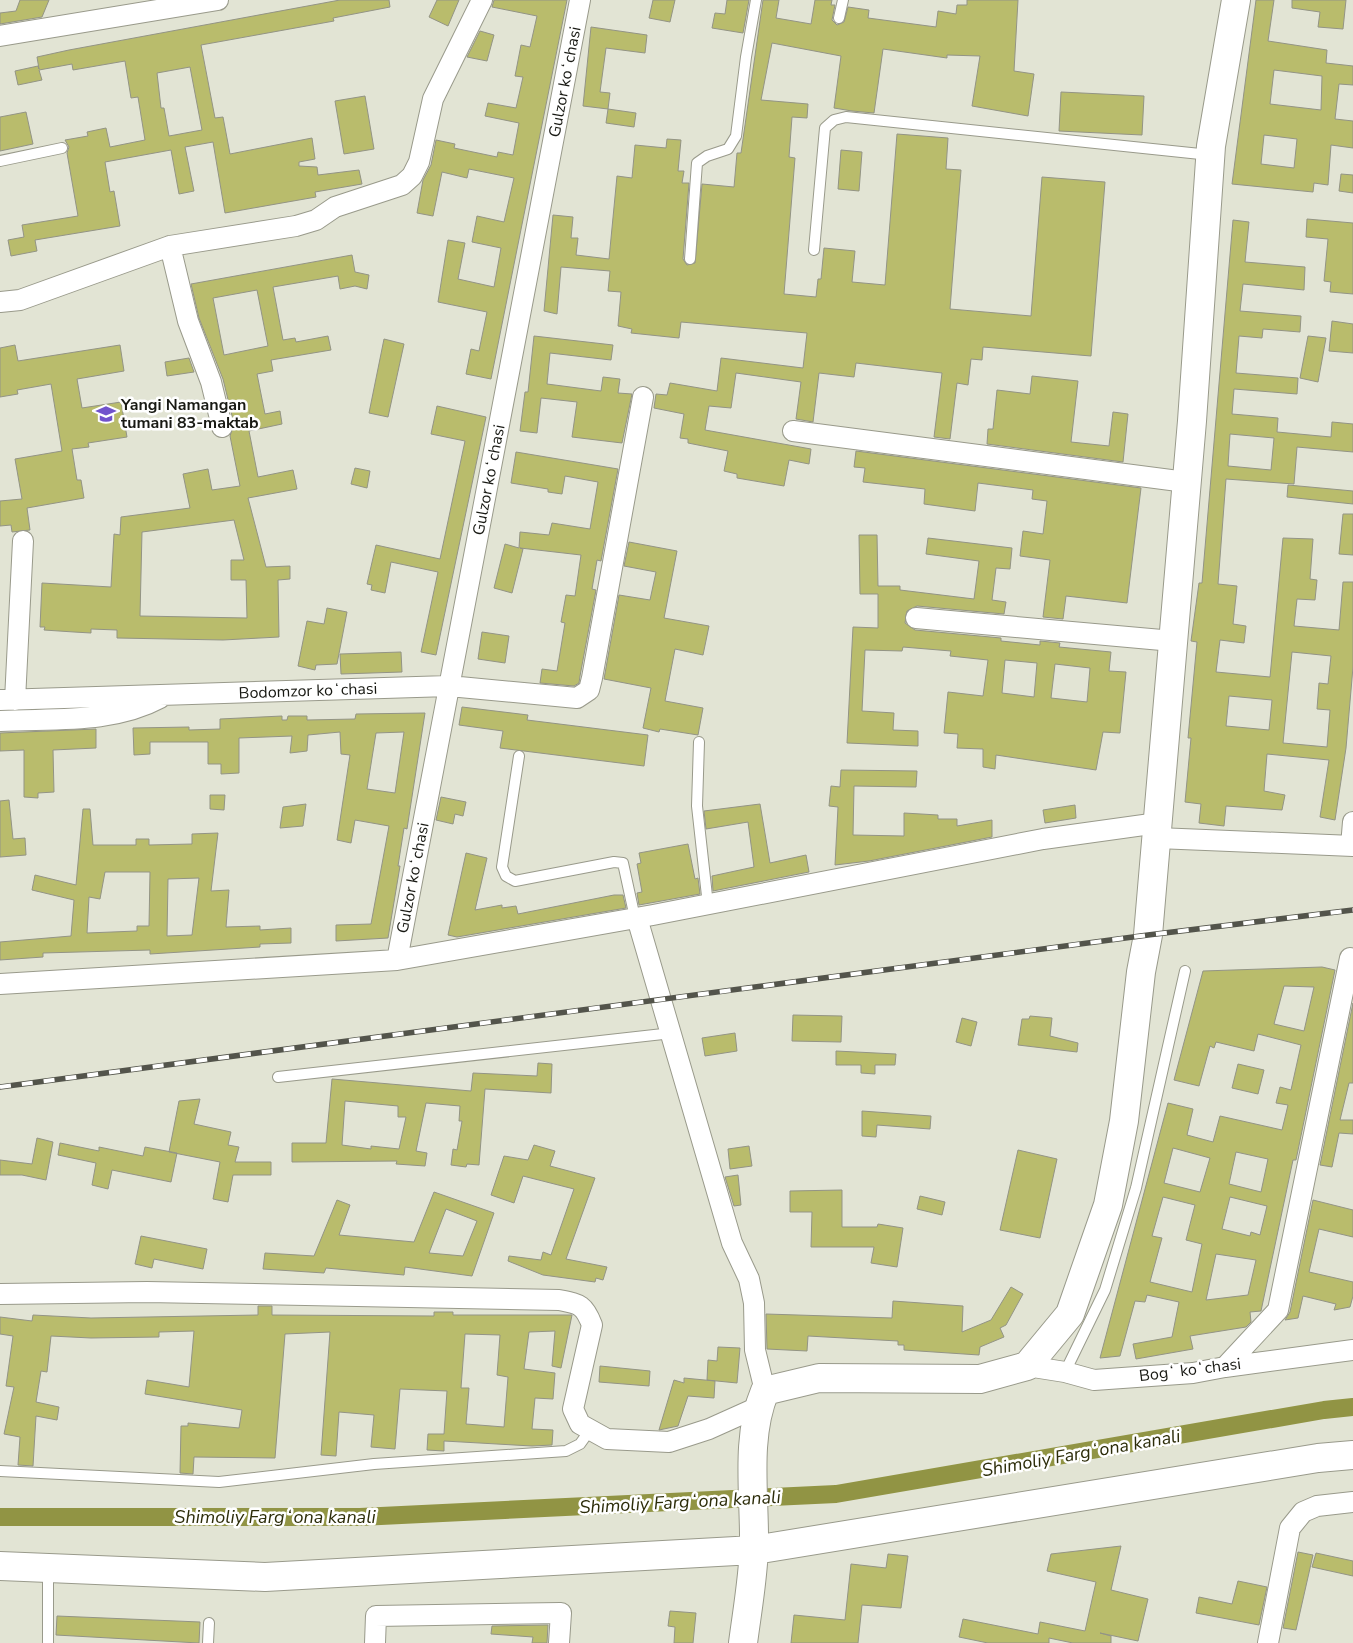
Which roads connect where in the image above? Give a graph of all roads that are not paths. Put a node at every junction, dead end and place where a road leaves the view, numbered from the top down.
1 (218, 0) edge
2 (482, 0) edge
3 (580, 0) edge
4 (756, 0) edge
5 (843, 0) edge
6 (1236, 0) edge
7 (162, 5) edge
8 (839, 18) dead end
9 (0, 36) edge
10 (62, 148) dead end
11 (1210, 155) junction
12 (0, 161) edge
13 (170, 246) junction
14 (814, 250) dead end
15 (690, 259) dead end
16 (0, 302) edge
17 (644, 397) dead end
18 (222, 427) dead end
19 (793, 431) dead end
20 (1186, 482) junction
21 (23, 541) dead end
22 (916, 618) dead end
23 (1173, 641) junction
24 (449, 686) junction
25 (166, 695) junction
26 (7, 700) edge
27 (0, 721) edge
28 (699, 742) dead end
29 (519, 756) dead end
30 (1353, 822) edge
31 (1158, 830) junction
32 (1352, 846) edge
33 (708, 905) junction
34 (636, 918) junction
35 (1350, 958) dead end
36 (397, 960) junction
37 (1185, 971) dead end
38 (0, 984) edge
39 (672, 1033) junction
40 (278, 1077) dead end
41 (0, 1294) edge
42 (1353, 1350) edge
43 (1027, 1366) junction
44 (1225, 1367) junction
45 (1065, 1372) junction
46 (762, 1399) junction
47 (590, 1430) junction
48 (1353, 1455) edge
49 (0, 1471) edge
50 (1353, 1502) edge
51 (754, 1550) junction
52 (0, 1566) edge
53 (48, 1568) junction
54 (209, 1622) dead end
55 (48, 1643) edge
56 (208, 1643) edge
57 (375, 1643) edge
58 (559, 1643) edge
59 (743, 1643) edge
60 (1268, 1643) edge

1 - 7 street
2 - 13 street
3 - 24 street, Gulzor koʻchasi
4 - 15 lane
5 - 8 lane
6 - 11 main road
7 - 9 street
10 - 12 lane
11 - 14 lane
11 - 20 main road
13 - 16 street
13 - 18 street
17 - 24 street, Bodomzor koʻchasi
19 - 20 street
20 - 23 main road
21 - 26 street
22 - 23 street
23 - 31 main road
24 - 25 street, Bodomzor koʻchasi
24 - 36 street, Gulzor koʻchasi
25 - 26 street, Bodomzor koʻchasi
25 - 27 street, Bodomzor koʻchasi
28 - 33 lane
29 - 34 lane
30 - 32 street
31 - 32 street
31 - 33 street
31 - 43 main road
33 - 34 street
34 - 36 street
34 - 39 street
35 - 44 street
36 - 38 street
37 - 45 lane
39 - 40 lane
39 - 46 street
41 - 47 street
42 - 44 street, Bogʻ koʻchasi
43 - 45 street, Bogʻ koʻchasi
43 - 46 main road
44 - 45 street, Bogʻ koʻchasi
46 - 47 street
46 - 51 main road
47 - 49 lane
48 - 51 main road
50 - 60 street
51 - 53 main road
51 - 59 main road
52 - 53 main road
53 - 55 lane
54 - 56 lane
57 - 58 street

